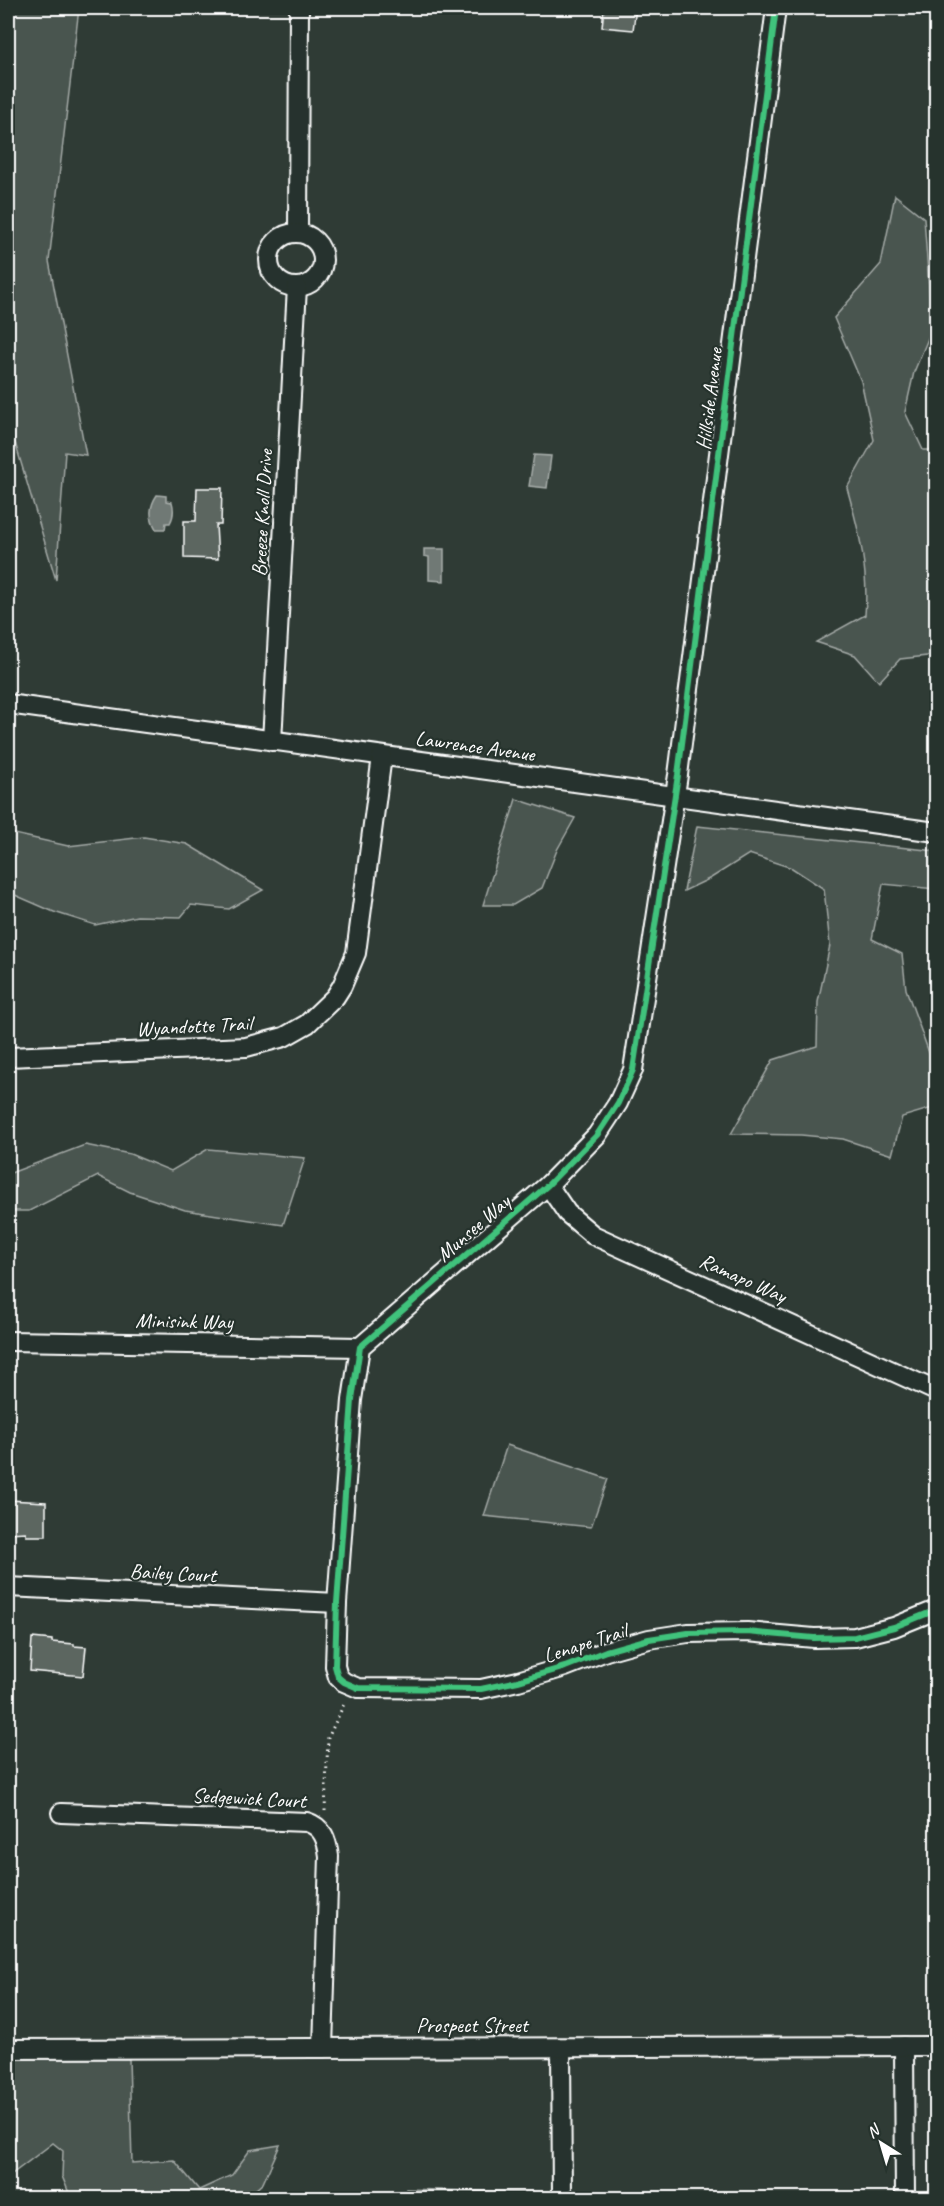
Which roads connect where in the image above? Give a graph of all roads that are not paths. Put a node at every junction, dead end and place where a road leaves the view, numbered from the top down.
1 (299, 8) edge
2 (776, 8) edge
3 (298, 233) junction
4 (297, 287) junction
5 (8, 705) edge
6 (272, 741) junction
7 (382, 756) junction
8 (675, 795) junction
9 (936, 832) edge
10 (8, 1057) edge
11 (548, 1185) junction
12 (8, 1341) edge
13 (360, 1347) junction
14 (936, 1391) edge
15 (8, 1587) edge
16 (337, 1603) junction
17 (936, 1610) edge
18 (62, 1813) dead end
19 (904, 2046) junction
20 (936, 2046) edge
21 (323, 2048) junction
22 (561, 2048) junction
23 (8, 2049) edge
24 (562, 2199) edge
25 (905, 2199) edge

1 - 3 street
2 - 8 street, Hillside Avenue
3 - 4 street
3 - 4 street
4 - 6 street, Breeze Knoll Drive
5 - 6 street, Lawrence Avenue
6 - 7 street, Lawrence Avenue
7 - 8 street, Lawrence Avenue
7 - 10 street, Wyandotte Trail
8 - 9 street, Lawrence Avenue
8 - 11 street, Munsee Way
11 - 13 street, Munsee Way
11 - 14 street, Ramapo Way
12 - 13 street, Minisink Way
13 - 16 street
15 - 16 street, Bailey Court
16 - 17 street, Lenape Trail
18 - 21 street, Sedgewick Court
19 - 20 street, Prospect Street
19 - 22 street, Prospect Street
19 - 25 street
21 - 22 street, Prospect Street
21 - 23 street, Prospect Street
22 - 24 street

